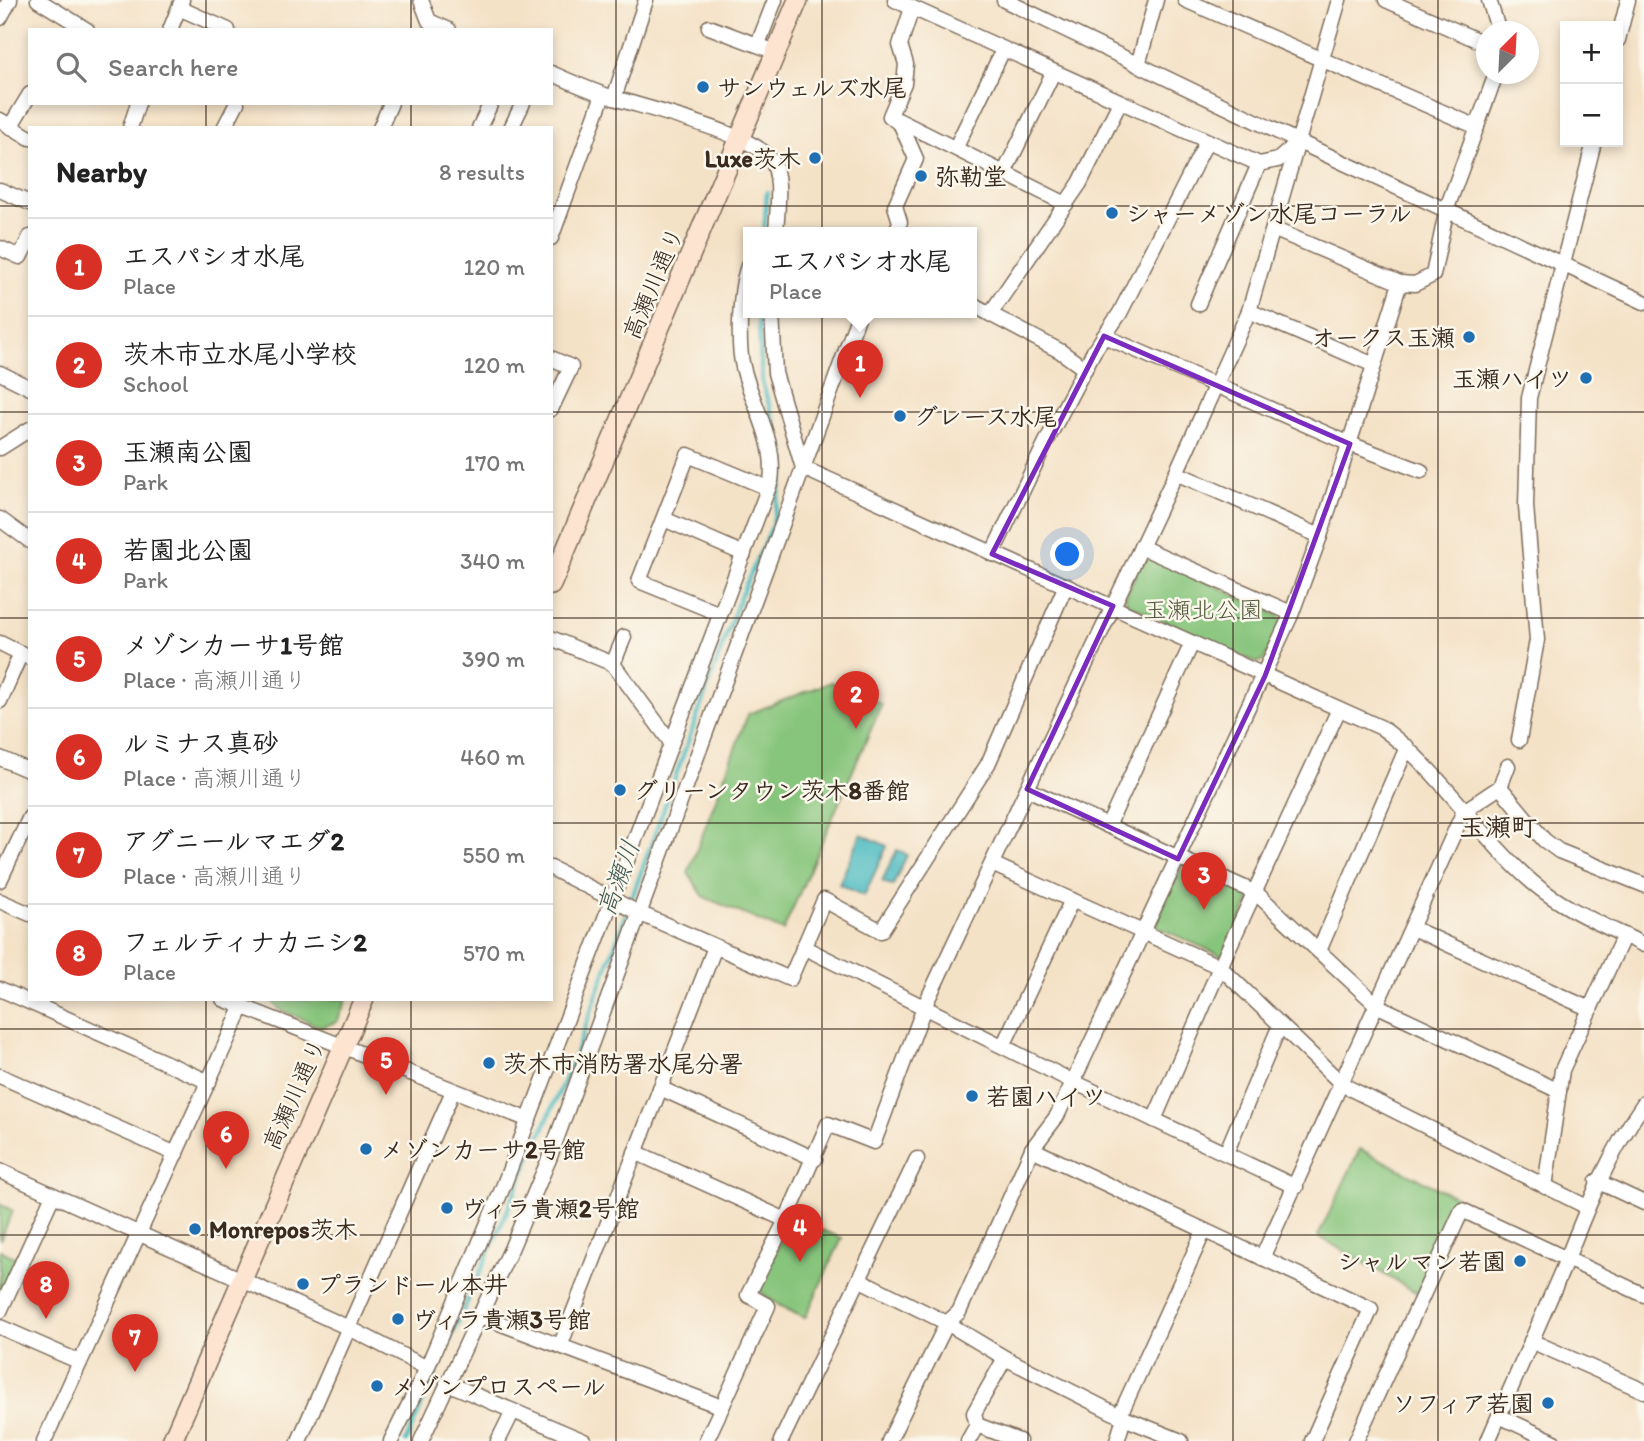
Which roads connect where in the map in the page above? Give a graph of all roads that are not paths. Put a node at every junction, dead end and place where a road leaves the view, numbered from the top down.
1 (10, 0) edge
2 (38, 0) edge
3 (646, 0) edge
4 (775, 0) edge
5 (798, 0) edge
6 (895, 0) edge
7 (1003, 0) edge
8 (1156, 0) edge
9 (1185, 0) edge
10 (1339, 0) edge
11 (1386, 0) edge
12 (1489, 0) edge
13 (1628, 0) edge
14 (420, 1) edge
15 (180, 4) edge
16 (912, 8) junction
17 (0, 18) edge
18 (1496, 21) edge
19 (1623, 21) edge
20 (427, 26) edge
21 (77, 27) edge
22 (709, 27) dead end
23 (171, 28) edge
24 (224, 28) edge
25 (1476, 40) edge
26 (767, 48) junction
27 (1003, 50) junction
28 (1323, 61) junction
29 (1138, 65) junction
30 (1053, 73) junction
31 (553, 74) edge
32 (1493, 84) edge
33 (28, 96) edge
34 (609, 97) junction
35 (1120, 102) junction
36 (137, 105) edge
37 (236, 105) edge
38 (390, 105) edge
39 (490, 105) edge
40 (522, 105) edge
41 (890, 116) junction
42 (5, 123) edge
43 (131, 126) edge
44 (226, 126) edge
45 (381, 126) edge
46 (480, 126) edge
47 (513, 126) edge
48 (1478, 128) junction
49 (28, 137) edge
50 (740, 141) junction
51 (1207, 141) junction
52 (1298, 142) junction
53 (956, 147) junction
54 (1593, 147) edge
55 (1259, 164) junction
56 (1004, 173) junction
57 (0, 190) edge
58 (28, 202) edge
59 (1066, 204) junction
60 (1447, 208) junction
61 (776, 227) edge
62 (898, 227) edge
63 (1273, 229) junction
64 (553, 233) edge
65 (28, 241) edge
66 (0, 248) edge
67 (1563, 266) junction
68 (1400, 283) junction
69 (743, 299) edge
70 (1644, 302) edge
71 (1198, 304) dead end
72 (977, 307) edge
73 (1249, 311) junction
74 (990, 314) junction
75 (772, 318) edge
76 (858, 318) edge
77 (1104, 336) junction
78 (553, 359) edge
79 (1374, 365) junction
80 (1085, 369) junction
81 (0, 373) edge
82 (1215, 386) junction
83 (28, 387) edge
84 (553, 405) edge
85 (28, 430) edge
86 (1350, 444) junction
87 (0, 447) edge
88 (803, 468) junction
89 (1421, 471) dead end
90 (1176, 473) junction
91 (768, 488) junction
92 (0, 519) edge
93 (664, 519) junction
94 (1320, 536) junction
95 (28, 540) edge
96 (1141, 547) junction
97 (744, 554) junction
98 (992, 554) junction
99 (553, 580) edge
100 (1066, 585) junction
101 (1113, 606) junction
102 (1291, 613) junction
103 (720, 614) junction
104 (624, 636) dead end
105 (553, 639) edge
106 (0, 643) edge
107 (1192, 643) junction
108 (25, 655) edge
109 (613, 664) junction
110 (1265, 676) junction
111 (0, 701) edge
112 (1339, 709) junction
113 (1519, 740) dead end
114 (670, 741) junction
115 (1407, 747) junction
116 (0, 758) edge
117 (1508, 766) dead end
118 (28, 770) edge
119 (1500, 787) junction
120 (1027, 789) junction
121 (1464, 811) junction
122 (28, 821) edge
123 (1108, 826) junction
124 (1178, 859) junction
125 (992, 864) junction
126 (553, 869) edge
127 (0, 880) edge
128 (1644, 885) edge
129 (1256, 892) junction
130 (612, 899) junction
131 (1072, 900) junction
132 (0, 901) edge
133 (28, 913) edge
134 (641, 914) junction
135 (1412, 928) junction
136 (1145, 932) junction
137 (1624, 935) junction
138 (1644, 945) edge
139 (715, 947) junction
140 (803, 947) junction
141 (1319, 951) junction
142 (1220, 967) junction
143 (0, 989) edge
144 (228, 1001) edge
145 (363, 1001) edge
146 (925, 1005) junction
147 (1378, 1006) junction
148 (242, 1007) junction
149 (1590, 1009) junction
150 (1280, 1025) junction
151 (1003, 1046) junction
152 (342, 1047) junction
153 (0, 1076) edge
154 (209, 1082) junction
155 (1074, 1082) junction
156 (1343, 1084) junction
157 (660, 1088) junction
158 (1559, 1090) junction
159 (453, 1091) junction
160 (1642, 1108) edge
161 (1154, 1120) junction
162 (529, 1121) junction
163 (1032, 1149) junction
164 (635, 1152) junction
165 (1226, 1153) junction
166 (176, 1154) junction
167 (815, 1159) junction
168 (917, 1159) dead end
169 (0, 1171) edge
170 (1597, 1181) junction
171 (1296, 1187) junction
172 (1545, 1187) junction
173 (52, 1195) junction
174 (1644, 1203) edge
175 (1587, 1207) junction
176 (786, 1220) junction
177 (1204, 1231) junction
178 (140, 1234) junction
179 (1262, 1258) junction
180 (1567, 1259) junction
181 (240, 1280) junction
182 (860, 1280) junction
183 (1644, 1295) edge
184 (0, 1311) edge
185 (478, 1315) junction
186 (947, 1323) junction
187 (0, 1327) edge
188 (349, 1328) junction
189 (1531, 1341) junction
190 (561, 1344) junction
191 (1005, 1358) junction
192 (80, 1362) junction
193 (427, 1367) junction
194 (447, 1382) junction
195 (1644, 1391) edge
196 (722, 1407) junction
197 (513, 1411) junction
198 (1499, 1416) junction
199 (1122, 1417) junction
200 (977, 1425) junction
201 (1177, 1440) edge
202 (44, 1441) edge
203 (172, 1441) edge
204 (299, 1441) edge
205 (391, 1441) edge
206 (421, 1441) edge
207 (498, 1441) edge
208 (584, 1441) edge
209 (706, 1441) edge
210 (781, 1441) edge
211 (889, 1441) edge
212 (968, 1441) edge
213 (1019, 1441) edge
214 (1117, 1441) edge
215 (1312, 1441) edge
216 (1356, 1441) edge
217 (1488, 1441) edge
218 (1553, 1441) edge

1 - 17 street
2 - 21 street
3 - 34 street
4 - 26 street
5 - 26 street, 高瀬川通り
6 - 16 street
7 - 29 street
8 - 29 street
9 - 28 street
10 - 28 street
11 - 25 street
12 - 18 street
13 - 19 street
14 - 20 street
15 - 23 street
15 - 24 street
16 - 27 street
16 - 41 street
22 - 26 street
26 - 50 street, 高瀬川通り
27 - 30 street
27 - 53 street
28 - 48 street
28 - 52 street
29 - 52 street
30 - 35 street
30 - 56 street
31 - 34 street
32 - 48 street
33 - 42 street
34 - 50 street
34 - 64 street
35 - 51 street
35 - 59 street
36 - 43 street
37 - 44 street
38 - 45 street
39 - 46 street
40 - 47 street
41 - 53 street
41 - 62 street
42 - 49 street
48 - 60 street
50 - 61 street
50 - 99 street, 高瀬川通り
51 - 55 street
51 - 77 street
52 - 55 street
52 - 60 street
52 - 63 street
53 - 56 street
54 - 67 street
55 - 71 street
56 - 59 street
57 - 58 street
59 - 74 street
60 - 67 street
60 - 68 street
63 - 68 street
63 - 73 street
65 - 66 street
67 - 70 street
67 - 113 street
68 - 79 street
69 - 91 street
72 - 74 street
73 - 79 street
73 - 82 street
74 - 80 street
75 - 88 street
76 - 88 street
77 - 80 street
77 - 82 street
78 - 84 street
79 - 86 street
80 - 98 street
81 - 83 street
82 - 86 street
82 - 90 street
85 - 87 street
86 - 89 street
86 - 94 street
88 - 98 street
88 - 134 street
90 - 94 street
90 - 96 street
91 - 93 street
91 - 97 street
92 - 95 street
93 - 97 street
93 - 103 street
94 - 102 street
96 - 101 street
96 - 102 street
97 - 103 street
98 - 100 street
100 - 101 street
100 - 140 street
101 - 107 street
101 - 120 street
102 - 110 street
103 - 114 street
104 - 109 street
105 - 109 street
106 - 108 street
107 - 110 street
107 - 123 street
108 - 111 street
109 - 114 street
110 - 112 street
110 - 124 street
112 - 115 street
112 - 129 street
114 - 130 street
115 - 121 street
115 - 141 street
116 - 118 street
117 - 119 street
119 - 121 street
119 - 128 street
120 - 123 street
120 - 125 street
121 - 135 street
121 - 137 street
122 - 127 street
123 - 124 street
124 - 129 street
124 - 136 street
125 - 131 street
125 - 146 street
126 - 130 street
129 - 141 street
129 - 142 street
130 - 134 street
130 - 162 street
131 - 136 street
131 - 151 street
132 - 133 street
134 - 139 street
134 - 185 street
135 - 147 street
135 - 149 street
136 - 142 street
136 - 155 street
137 - 138 street
137 - 149 street
139 - 140 street
139 - 157 street
140 - 146 street
141 - 147 street
142 - 150 street
142 - 161 street
143 - 154 street
144 - 148 street
145 - 152 street, 高瀬川通り
146 - 151 street
146 - 167 street
147 - 156 street
147 - 158 street
148 - 152 street
148 - 154 street
149 - 158 street
150 - 156 street
150 - 165 street
151 - 155 street
152 - 159 street
152 - 181 street, 高瀬川通り
153 - 166 street
154 - 166 street
155 - 161 street
155 - 163 street
156 - 171 street
156 - 172 street
157 - 164 street
157 - 167 street
158 - 172 street
159 - 162 street
159 - 188 street
160 - 170 street
161 - 165 street
162 - 193 street
163 - 177 street
163 - 186 street
164 - 176 street
164 - 190 street
165 - 171 street
166 - 178 street
167 - 176 street
168 - 182 street
169 - 173 street
170 - 174 street
170 - 175 street
171 - 179 street
172 - 175 street
173 - 178 street
173 - 184 street
175 - 180 street
176 - 196 street
177 - 179 street
177 - 199 street
178 - 181 street
178 - 192 street
179 - 215 street
180 - 183 street
180 - 189 street
180 - 216 street
181 - 188 street
181 - 203 street, 高瀬川通り
182 - 186 street
182 - 210 street
185 - 190 street
185 - 194 street
186 - 191 street
186 - 211 street
187 - 192 street
188 - 193 street
188 - 204 street
189 - 195 street
189 - 198 street
190 - 196 street
191 - 199 street
191 - 200 street
192 - 202 street
193 - 205 street
194 - 197 street
194 - 206 street
196 - 209 street
197 - 207 street
197 - 208 street
198 - 217 street
198 - 218 street
199 - 201 street
199 - 214 street
200 - 212 street
200 - 213 street

